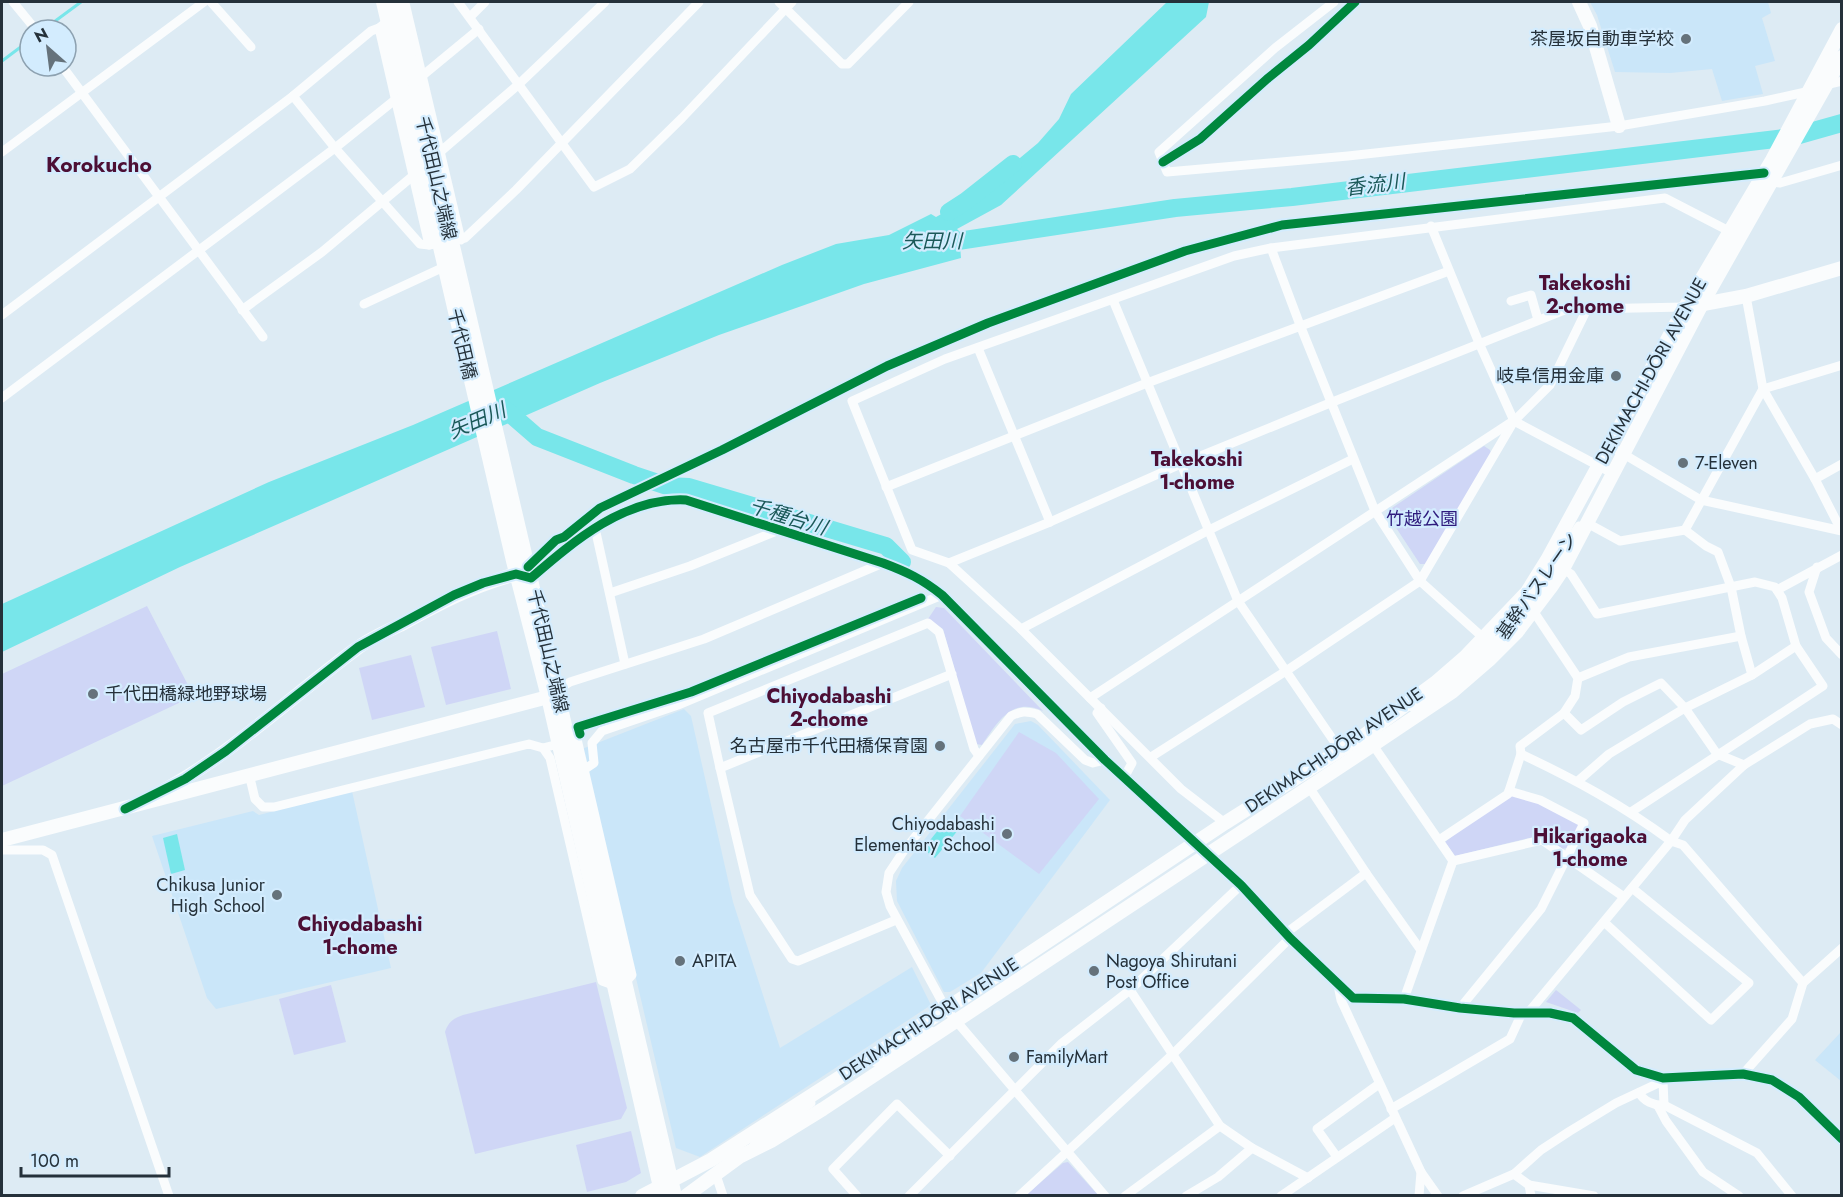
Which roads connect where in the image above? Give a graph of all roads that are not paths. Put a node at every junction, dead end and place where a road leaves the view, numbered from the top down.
1 (13, 2) edge
2 (204, 2) edge
3 (211, 2) edge
4 (383, 2) edge
5 (402, 2) edge
6 (458, 2) edge
7 (485, 2) edge
8 (605, 2) edge
9 (699, 2) edge
10 (909, 2) edge
11 (1334, 2) edge
12 (1579, 2) edge
13 (786, 4) edge
14 (470, 17) junction
15 (26, 18) edge
16 (384, 24) junction
17 (479, 29) junction
18 (1841, 29) edge
19 (399, 43) junction
20 (251, 47) dead end
21 (1842, 57) edge
22 (422, 76) junction
23 (71, 78) edge
24 (1842, 81) edge
25 (519, 84) junction
26 (1826, 85) junction
27 (81, 92) junction
28 (293, 96) junction
29 (396, 99) junction
30 (1809, 99) junction
31 (1619, 126) junction
32 (562, 141) junction
33 (335, 148) junction
34 (2, 152) edge
35 (440, 152) junction
36 (1842, 165) edge
37 (414, 175) junction
38 (1772, 182) junction
39 (159, 196) junction
40 (382, 202) junction
41 (1431, 226) junction
42 (1729, 231) junction
43 (461, 240) junction
44 (429, 245) junction
45 (1271, 248) junction
46 (198, 251) junction
47 (444, 267) junction
48 (1842, 268) edge
49 (1449, 271) junction
50 (1746, 296) junction
51 (1113, 300) junction
52 (1511, 301) dead end
53 (364, 304) dead end
54 (1702, 304) junction
55 (1685, 307) junction
56 (1587, 309) junction
57 (242, 310) junction
58 (2, 315) edge
59 (1538, 320) junction
60 (1300, 325) junction
61 (263, 337) dead end
62 (1479, 343) junction
63 (978, 348) junction
64 (1842, 365) edge
65 (1147, 383) junction
66 (2, 384) edge
67 (1763, 388) junction
68 (5, 395) edge
69 (1330, 403) junction
70 (1514, 421) junction
71 (1016, 435) junction
72 (1610, 446) junction
73 (1622, 454) junction
74 (1353, 459) junction
75 (1180, 464) junction
76 (1842, 464) edge
77 (1598, 466) junction
78 (1612, 473) junction
79 (1815, 479) junction
80 (886, 487) junction
81 (1603, 492) junction
82 (1701, 500) junction
83 (1375, 511) junction
84 (1050, 522) junction
85 (1587, 523) junction
86 (595, 528) junction
87 (779, 530) junction
88 (1209, 530) junction
89 (1685, 530) junction
90 (1841, 530) edge
91 (1842, 555) edge
92 (883, 563) junction
93 (949, 563) junction
94 (515, 567) junction
95 (1817, 567) junction
96 (1563, 569) junction
97 (531, 578) junction
98 (1420, 581) junction
99 (1731, 587) junction
100 (1777, 590) junction
101 (610, 593) junction
102 (942, 595) junction
103 (1238, 601) junction
104 (1526, 602) junction
105 (1021, 629) junction
106 (1741, 636) junction
107 (1492, 645) junction
108 (1796, 646) junction
109 (1842, 655) edge
110 (625, 664) junction
111 (1286, 671) junction
112 (952, 674) junction
113 (1752, 675) junction
114 (1578, 678) junction
115 (553, 694) junction
116 (1090, 698) junction
117 (1101, 708) junction
118 (1685, 708) junction
119 (1564, 713) junction
120 (1842, 725) edge
121 (1370, 740) junction
122 (543, 748) junction
123 (1340, 750) junction
124 (1521, 754) junction
125 (1717, 754) junction
126 (979, 756) junction
127 (1151, 757) junction
128 (1104, 760) junction
129 (1744, 765) junction
130 (720, 768) junction
131 (585, 769) junction
132 (249, 774) junction
133 (191, 775) junction
134 (1125, 776) junction
135 (1578, 781) junction
136 (1309, 787) junction
137 (196, 789) junction
138 (1509, 791) junction
139 (125, 809) junction
140 (1631, 812) junction
141 (1226, 823) junction
142 (2, 840) edge
143 (1439, 840) junction
144 (1671, 841) junction
145 (1196, 844) junction
146 (2, 849) edge
147 (1207, 854) junction
148 (1566, 858) junction
149 (1453, 861) junction
150 (1366, 873) junction
151 (1241, 885) junction
152 (1632, 888) junction
153 (1624, 897) junction
154 (896, 920) junction
155 (1604, 922) junction
156 (1288, 936) junction
157 (1842, 948) edge
158 (1420, 949) junction
159 (1803, 983) junction
160 (619, 984) junction
161 (1338, 985) junction
162 (1130, 990) junction
163 (1404, 999) junction
164 (1460, 1008) junction
165 (1525, 1013) junction
166 (951, 1016) junction
167 (1173, 1054) junction
168 (1743, 1074) junction
169 (1663, 1079) junction
170 (1379, 1084) junction
171 (1015, 1092) junction
172 (1638, 1092) junction
173 (1661, 1105) junction
174 (1393, 1113) junction
175 (1220, 1126) junction
176 (1842, 1139) edge
177 (1252, 1148) junction
178 (1067, 1153) junction
179 (950, 1156) junction
180 (1337, 1157) junction
181 (1421, 1172) junction
182 (1514, 1174) junction
183 (716, 1175) junction
184 (1308, 1178) junction
185 (1530, 1189) edge
186 (671, 1190) edge
187 (169, 1196) edge
188 (642, 1196) edge
189 (723, 1196) edge
190 (857, 1196) edge
191 (909, 1196) edge
192 (1019, 1196) edge
193 (1104, 1196) edge
194 (1125, 1196) edge
195 (1186, 1196) edge
196 (1281, 1196) edge
197 (1419, 1196) edge
198 (1438, 1196) edge
199 (1463, 1196) edge
200 (1594, 1196) edge
201 (1739, 1196) edge
202 (1792, 1196) edge

1 - 15 street
2 - 27 street
3 - 20 street
4 - 16 main road, 千代田山之端線
5 - 19 main road, 千代田山之端線
5 - 22 street
6 - 14 street
7 - 14 street
8 - 25 street
9 - 32 street
10 - 13 street
11 - 31 street
12 - 31 main road
13 - 32 street
14 - 17 street
16 - 19 main road, 千代田山之端線
16 - 28 street
16 - 29 street
17 - 22 street
17 - 25 street
18 - 30 main road, DEKIMACHI-DŌRI AVENUE
19 - 47 main road, 千代田山之端線
19 - 97 main road, 千代田山之端線
21 - 26 main road, DEKIMACHI-DŌRI AVENUE
22 - 35 street
23 - 27 street
24 - 26 street
25 - 32 street
25 - 35 street
26 - 30 main road, DEKIMACHI-DŌRI AVENUE
27 - 34 street
27 - 39 street
28 - 33 street
28 - 39 street
29 - 33 street
29 - 37 street
30 - 31 street
30 - 38 main road, DEKIMACHI-DŌRI AVENUE
30 - 42 main road, DEKIMACHI-DŌRI AVENUE
32 - 43 street
33 - 40 street
33 - 46 street
35 - 43 street
36 - 38 street
37 - 40 street
37 - 44 street
38 - 54 main road, DEKIMACHI-DŌRI AVENUE
39 - 46 street
39 - 58 street
40 - 44 street
40 - 57 street
41 - 42 street
41 - 45 street
41 - 49 street
42 - 55 main road, DEKIMACHI-DŌRI AVENUE
43 - 44 street
45 - 51 street
45 - 60 street
46 - 57 street
46 - 68 street
47 - 53 street
47 - 94 main road, 千代田橋
48 - 50 main road
49 - 60 street
49 - 62 street
50 - 54 main road
50 - 67 street
51 - 63 street
51 - 65 street
52 - 59 street
54 - 55 main road
54 - 73 main road, DEKIMACHI-DŌRI AVENUE
55 - 56 street
55 - 72 main road, DEKIMACHI-DŌRI AVENUE
56 - 59 street
56 - 70 street
57 - 61 street
59 - 62 street
60 - 65 street
60 - 69 street
62 - 69 street
62 - 70 street
63 - 71 street
63 - 80 street
64 - 67 street
65 - 71 street
65 - 75 street
66 - 68 street
67 - 79 street
67 - 82 street
69 - 74 street
69 - 75 street
70 - 77 street
70 - 83 street
70 - 98 street
71 - 80 street
71 - 84 street
72 - 73 street
72 - 77 main road, DEKIMACHI-DŌRI AVENUE
73 - 78 main road, DEKIMACHI-DŌRI AVENUE
73 - 82 street
74 - 83 street
74 - 88 street
75 - 84 street
75 - 88 street
76 - 79 street
77 - 78 street
77 - 104 main road, DEKIMACHI-DŌRI AVENUE
78 - 81 main road, DEKIMACHI-DŌRI AVENUE
79 - 90 street
80 - 93 street
81 - 85 main road, DEKIMACHI-DŌRI AVENUE
81 - 104 street, 基幹バスレーン
82 - 89 street
82 - 90 street
83 - 98 street
83 - 103 street
84 - 93 street
85 - 89 street
85 - 96 main road, DEKIMACHI-DŌRI AVENUE
86 - 87 street
86 - 97 street
86 - 101 street
87 - 92 street
87 - 101 street
88 - 103 street
88 - 105 street
89 - 99 street
91 - 95 street
92 - 102 street
92 - 110 street
93 - 105 street
94 - 97 street
94 - 115 main road, 千代田山之端線
94 - 133 main road
95 - 100 street
95 - 109 street
96 - 99 street
96 - 104 main road, DEKIMACHI-DŌRI AVENUE
97 - 115 main road, 千代田山之端線
98 - 107 street
98 - 111 street
99 - 100 street
99 - 106 street
100 - 108 street
101 - 110 street
102 - 128 street
102 - 131 street
103 - 111 street
103 - 116 street
104 - 107 main road, DEKIMACHI-DŌRI AVENUE
104 - 107 main road, DEKIMACHI-DŌRI AVENUE
104 - 114 street
105 - 116 street
106 - 113 street
106 - 114 street
107 - 121 main road, DEKIMACHI-DŌRI AVENUE
107 - 121 main road, DEKIMACHI-DŌRI AVENUE
108 - 113 street
108 - 125 street
110 - 115 street
111 - 123 street
111 - 127 street
112 - 126 street
112 - 130 street
112 - 130 street
113 - 118 street
114 - 119 street
115 - 132 main road
115 - 160 main road, 千代田山之端線
116 - 117 street
117 - 127 street
117 - 134 street
118 - 119 street
118 - 125 street
118 - 135 street
119 - 124 street
120 - 129 street
121 - 123 main road, DEKIMACHI-DŌRI AVENUE
121 - 136 main road, DEKIMACHI-DŌRI AVENUE
121 - 143 street
122 - 131 street
122 - 132 street
122 - 160 street
123 - 141 main road, DEKIMACHI-DŌRI AVENUE
124 - 135 street
124 - 138 street
125 - 129 street
125 - 140 street
126 - 128 street
126 - 154 street
127 - 141 street
128 - 134 street
129 - 144 street
130 - 154 street
131 - 160 street
132 - 137 main road
133 - 137 street
133 - 139 main road
134 - 145 street
135 - 140 street
136 - 147 main road, DEKIMACHI-DŌRI AVENUE
136 - 150 street
137 - 139 main road
138 - 143 street
138 - 148 street
139 - 142 main road
140 - 144 street
141 - 145 main road, DEKIMACHI-DŌRI AVENUE
143 - 149 street
144 - 152 street
144 - 159 street
145 - 147 street
145 - 166 main road, DEKIMACHI-DŌRI AVENUE
146 - 187 street
147 - 151 street
147 - 166 main road, DEKIMACHI-DŌRI AVENUE
148 - 149 street
148 - 153 street
148 - 164 street
149 - 158 street
150 - 156 street
150 - 158 street
151 - 156 street
151 - 162 street
152 - 153 street
152 - 155 street
153 - 155 street
154 - 166 street
155 - 165 street
156 - 161 street
156 - 167 street
157 - 159 street
158 - 163 street
159 - 168 street
160 - 186 main road, 千代田山之端線
161 - 163 street
161 - 170 street
162 - 167 street
162 - 171 street
163 - 164 street
164 - 165 street
165 - 169 street
165 - 174 street
166 - 171 street
166 - 183 main road, DEKIMACHI-DŌRI AVENUE
166 - 186 main road, DEKIMACHI-DŌRI AVENUE
167 - 175 street
167 - 178 street
168 - 169 street
168 - 176 street
169 - 172 street
169 - 173 street
170 - 174 street
170 - 180 street
171 - 178 street
171 - 179 street
172 - 173 street
172 - 182 street
173 - 201 street
173 - 202 street
174 - 180 street
174 - 181 street
175 - 177 street
175 - 194 street
177 - 184 street
177 - 195 street
178 - 192 street
178 - 193 street
179 - 190 street
179 - 191 street
180 - 184 street
181 - 197 street
181 - 198 street
182 - 185 street
182 - 199 street
183 - 186 main road, DEKIMACHI-DŌRI AVENUE
183 - 189 street
184 - 196 street
185 - 200 street
186 - 188 main road, DEKIMACHI-DŌRI AVENUE

